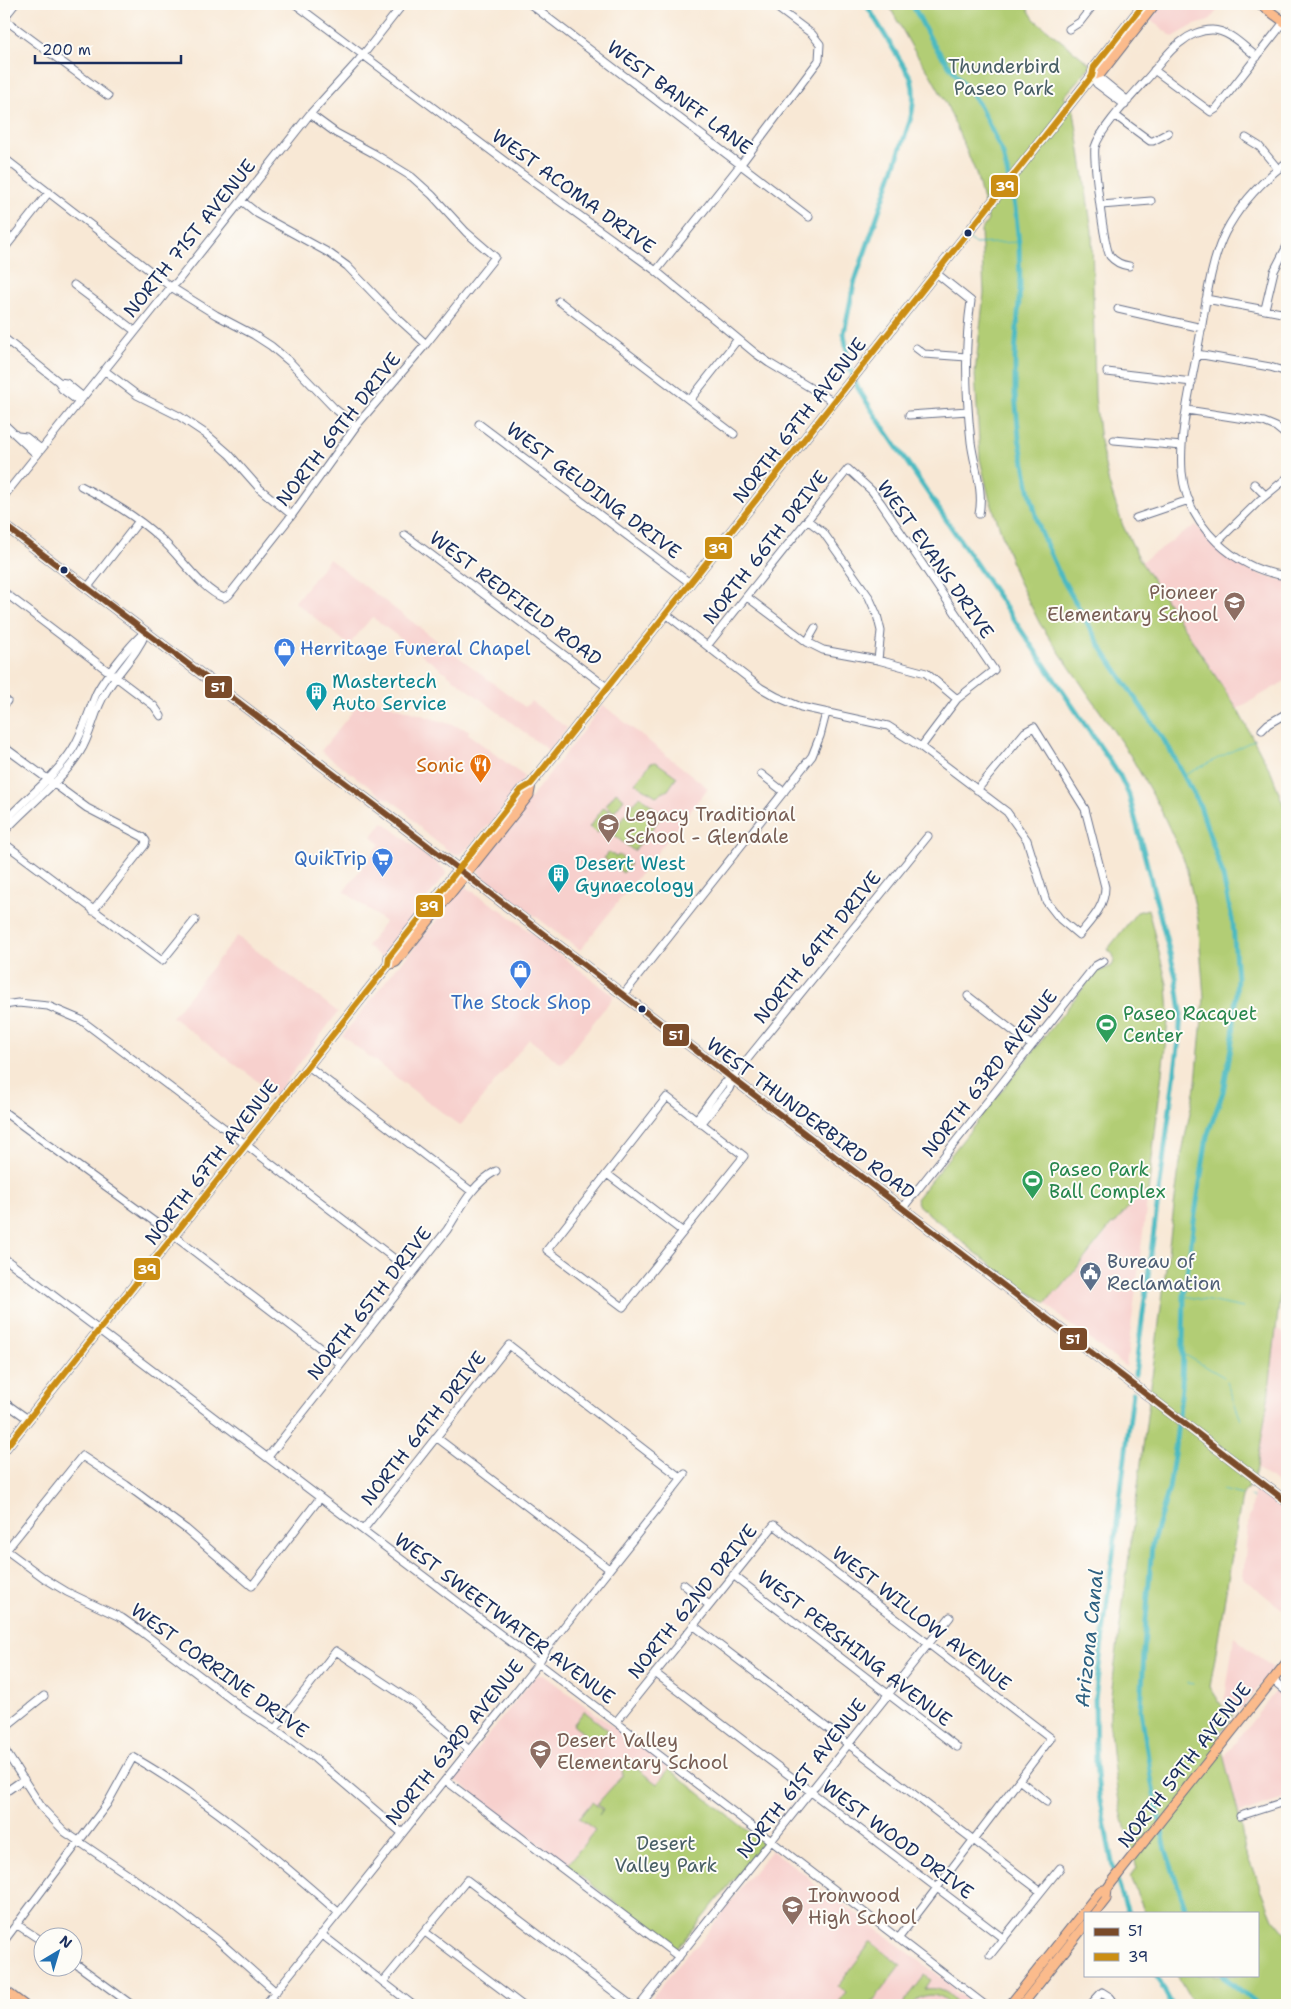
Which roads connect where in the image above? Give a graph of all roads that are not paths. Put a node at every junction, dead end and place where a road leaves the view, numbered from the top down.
1 (15, 4) edge
2 (295, 4) edge
3 (403, 4) edge
4 (530, 4) edge
5 (772, 4) edge
6 (1144, 4) edge
7 (1154, 4) edge
8 (1260, 4) edge
9 (1090, 5) edge
10 (4, 18) edge
11 (1286, 23) edge
12 (1069, 29) dead end
13 (364, 55) junction
14 (1257, 57) junction
15 (1154, 70) junction
16 (1092, 76) junction
17 (108, 96) dead end
18 (1126, 103) junction
19 (310, 114) junction
20 (1116, 116) junction
21 (1168, 132) dead end
22 (1246, 138) dead end
23 (4, 158) edge
24 (1287, 162) edge
25 (741, 164) junction
26 (1278, 169) junction
27 (49, 192) junction
28 (242, 201) junction
29 (1150, 201) dead end
30 (1101, 205) junction
31 (809, 217) dead end
32 (1287, 246) edge
33 (4, 250) edge
34 (1130, 266) dead end
35 (656, 271) junction
36 (936, 273) junction
37 (74, 285) dead end
38 (171, 287) junction
39 (1206, 299) junction
40 (559, 301) dead end
41 (1118, 309) dead end
42 (1264, 309) junction
43 (1287, 314) edge
44 (1202, 328) junction
45 (135, 331) junction
46 (4, 338) edge
47 (738, 339) junction
48 (426, 344) junction
49 (916, 348) dead end
50 (1197, 354) junction
51 (967, 357) junction
52 (104, 370) junction
53 (1107, 372) dead end
54 (1287, 372) edge
55 (1192, 382) junction
56 (81, 400) junction
57 (690, 400) junction
58 (834, 402) junction
59 (1187, 410) junction
60 (968, 411) junction
61 (909, 415) dead end
62 (4, 424) edge
63 (478, 424) dead end
64 (356, 426) junction
65 (734, 434) dead end
66 (1287, 436) edge
67 (1114, 440) dead end
68 (1182, 446) junction
69 (39, 452) junction
70 (848, 469) joint
71 (1286, 482) edge
72 (1254, 484) dead end
73 (81, 486) dead end
74 (1265, 495) junction
75 (4, 496) edge
76 (1189, 500) junction
77 (979, 514) dead end
78 (292, 515) junction
79 (1136, 518) dead end
80 (807, 520) junction
81 (139, 521) junction
82 (4, 525) edge
83 (405, 535) dead end
84 (1217, 542) junction
85 (1287, 576) edge
86 (690, 583) junction
87 (87, 588) junction
88 (4, 592) edge
89 (747, 597) junction
90 (666, 614) junction
91 (816, 628) dead end
92 (146, 632) junction
93 (807, 642) junction
94 (707, 646) junction
95 (878, 660) junction
96 (114, 675) junction
97 (608, 688) junction
98 (957, 699) junction
99 (826, 713) junction
100 (1287, 713) edge
101 (162, 716) dead end
102 (1262, 730) dead end
103 (4, 746) edge
104 (921, 747) junction
105 (762, 774) dead end
106 (50, 781) junction
107 (977, 790) junction
108 (784, 792) junction
109 (4, 822) edge
110 (4, 832) edge
111 (928, 836) dead end
112 (4, 843) edge
113 (462, 872) junction
114 (93, 910) junction
115 (195, 920) dead end
116 (1104, 961) dead end
117 (623, 995) junction
118 (968, 996) dead end
119 (4, 1006) edge
120 (1031, 1045) junction
121 (308, 1066) junction
122 (732, 1079) junction
123 (4, 1112) edge
124 (699, 1122) junction
125 (245, 1145) junction
126 (496, 1171) dead end
127 (607, 1174) junction
128 (471, 1191) junction
129 (902, 1209) junction
130 (682, 1231) junction
131 (174, 1236) junction
132 (4, 1258) edge
133 (413, 1273) junction
134 (99, 1329) junction
135 (341, 1364) junction
136 (4, 1402) edge
137 (28, 1419) junction
138 (436, 1437) junction
139 (4, 1450) edge
140 (268, 1457) junction
141 (683, 1476) joint
142 (320, 1498) junction
143 (1287, 1502) edge
144 (774, 1525) joint
145 (363, 1530) junction
146 (5, 1552) edge
147 (609, 1569) junction
148 (733, 1575) junction
149 (683, 1584) dead end
150 (709, 1605) junction
151 (950, 1617) dead end
152 (693, 1625) junction
153 (929, 1644) junction
154 (1287, 1662) edge
155 (538, 1664) junction
156 (655, 1673) junction
157 (1273, 1680) junction
158 (1287, 1692) edge
159 (888, 1694) junction
160 (44, 1696) dead end
161 (616, 1722) junction
162 (4, 1728) edge
163 (275, 1729) junction
164 (848, 1744) junction
165 (957, 1747) dead end
166 (4, 1749) edge
167 (469, 1750) junction
168 (24, 1779) junction
169 (445, 1780) junction
170 (1019, 1780) junction
171 (4, 1793) edge
172 (810, 1793) junction
173 (1287, 1801) edge
174 (1047, 1802) dead end
175 (1240, 1816) dead end
176 (402, 1833) junction
177 (974, 1840) junction
178 (79, 1842) junction
179 (772, 1842) junction
180 (1060, 1868) dead end
181 (1109, 1886) junction
182 (937, 1888) junction
183 (1040, 1891) junction
184 (339, 1912) junction
185 (1096, 1912) edge
186 (16, 1924) junction
187 (1084, 1926) edge
188 (425, 1932) junction
189 (32, 1934) edge
190 (321, 1934) junction
191 (898, 1939) junction
192 (1004, 1939) junction
193 (4, 1941) edge
194 (990, 1955) dead end
195 (679, 1957) junction
196 (82, 1968) edge
197 (383, 1982) junction
198 (4, 1990) edge
199 (276, 1992) junction
200 (24, 2005) edge
201 (132, 2005) edge
202 (265, 2005) edge
203 (414, 2005) edge
204 (522, 2005) edge
205 (631, 2005) edge
206 (640, 2005) edge
207 (985, 2005) edge
208 (1010, 2005) edge
209 (1022, 2005) edge
210 (1090, 2005) edge
211 (1116, 2005) edge

1 - 10 street
2 - 13 street, WEST ACOMA DRIVE
3 - 13 street, NORTH 71ST AVENUE
4 - 25 street, WEST BANFF LANE
5 - 25 street
6 - 16 main road, NORTH 67TH AVENUE
7 - 16 main road, NORTH 67TH AVENUE
8 - 11 main road
9 - 12 street
10 - 17 street
11 - 14 street
13 - 19 street, NORTH 71ST AVENUE
13 - 35 street, WEST ACOMA DRIVE
14 - 15 street
14 - 15 street
15 - 18 street
16 - 18 street
16 - 36 main road, NORTH 67TH AVENUE
18 - 20 street
19 - 28 street, NORTH 71ST AVENUE
19 - 48 street, NORTH 69TH DRIVE
20 - 21 street
20 - 30 street
22 - 26 street
23 - 27 street
24 - 26 street
25 - 31 street, WEST BANFF LANE
25 - 35 street
26 - 39 street
27 - 33 street
27 - 38 street
28 - 38 street, NORTH 71ST AVENUE
28 - 48 street
29 - 30 street
30 - 34 street
32 - 42 street
35 - 47 street, WEST ACOMA DRIVE
36 - 51 street
36 - 58 main road, NORTH 67TH AVENUE
37 - 45 street
38 - 45 street, NORTH 71ST AVENUE
38 - 64 street
39 - 42 street
39 - 44 street
40 - 57 street
41 - 44 street
42 - 43 street
44 - 50 street
45 - 52 street, NORTH 71ST AVENUE
46 - 56 street
47 - 57 street
47 - 58 street, WEST ACOMA DRIVE
48 - 64 street, NORTH 69TH DRIVE
49 - 51 street
50 - 54 street
50 - 55 street
51 - 60 street
52 - 56 street, NORTH 71ST AVENUE
52 - 78 street
53 - 55 street
55 - 59 street
56 - 69 street, NORTH 71ST AVENUE
57 - 65 street
58 - 86 main road, NORTH 67TH AVENUE
59 - 66 street
59 - 68 street
60 - 61 street
60 - 77 street
62 - 69 street
63 - 86 street, WEST GELDING DRIVE
64 - 78 street, NORTH 69TH DRIVE
67 - 68 street
68 - 76 street
69 - 75 street, NORTH 71ST AVENUE
70 - 80 street, NORTH 66TH DRIVE
70 - 98 street, WEST EVANS DRIVE
71 - 74 street
72 - 74 street
73 - 81 street
74 - 84 street
76 - 79 street
76 - 84 street
78 - 81 street, NORTH 69TH DRIVE
80 - 89 street, NORTH 66TH DRIVE
80 - 95 street
81 - 87 street
82 - 87 main road, WEST THUNDERBIRD ROAD
83 - 97 street, WEST REDFIELD ROAD
84 - 85 street
86 - 90 main road, NORTH 67TH AVENUE
87 - 92 main road, WEST THUNDERBIRD ROAD
88 - 96 street
89 - 93 street
89 - 94 street, NORTH 66TH DRIVE
90 - 94 street
90 - 97 main road, NORTH 67TH AVENUE
91 - 93 street
92 - 96 street
92 - 113 main road, WEST THUNDERBIRD ROAD
93 - 95 street
94 - 99 street
95 - 98 street
96 - 101 street
96 - 106 street
97 - 113 main road, NORTH 67TH AVENUE
98 - 104 street
99 - 104 street
99 - 108 street
100 - 102 street
103 - 106 street
104 - 107 street
105 - 108 street
106 - 109 street
106 - 110 street
106 - 114 street
107 - 107 street
108 - 117 street
111 - 122 street, NORTH 64TH DRIVE
112 - 114 street
113 - 117 main road, WEST THUNDERBIRD ROAD
113 - 121 main road, NORTH 67TH AVENUE
114 - 115 street
116 - 120 street, NORTH 63RD AVENUE
117 - 122 main road, WEST THUNDERBIRD ROAD
118 - 120 street
119 - 125 street
120 - 129 street, NORTH 63RD AVENUE
121 - 125 main road, NORTH 67TH AVENUE
121 - 128 street
122 - 124 street, NORTH 64TH DRIVE
122 - 129 main road, WEST THUNDERBIRD ROAD
123 - 131 street
124 - 127 street
124 - 130 street
125 - 131 main road, NORTH 67TH AVENUE
125 - 133 street
126 - 128 street, NORTH 65TH DRIVE
127 - 130 street
127 - 130 street
128 - 133 street, NORTH 65TH DRIVE
129 - 143 main road, WEST THUNDERBIRD ROAD
131 - 134 main road, NORTH 67TH AVENUE
131 - 135 street
132 - 134 street, WEST SWEETWATER AVENUE
133 - 135 street, NORTH 65TH DRIVE
134 - 137 main road, NORTH 67TH AVENUE
134 - 140 street, WEST SWEETWATER AVENUE
135 - 140 street, NORTH 65TH DRIVE
136 - 137 street
137 - 139 main road, NORTH 67TH AVENUE
138 - 141 street, NORTH 64TH DRIVE
138 - 145 street, NORTH 64TH DRIVE
138 - 147 street
140 - 142 street, WEST SWEETWATER AVENUE
141 - 147 street, NORTH 63RD AVENUE
142 - 145 street, WEST SWEETWATER AVENUE
142 - 146 street
144 - 148 street, NORTH 62ND DRIVE
144 - 153 street, WEST WILLOW AVENUE
145 - 155 street, WEST SWEETWATER AVENUE
146 - 163 street, WEST CORRINE DRIVE
147 - 155 street, NORTH 63RD AVENUE
148 - 150 street, NORTH 62ND DRIVE
148 - 159 street, WEST PERSHING AVENUE
149 - 150 street
150 - 152 street, NORTH 62ND DRIVE
151 - 153 street, NORTH 61ST AVENUE
152 - 156 street, NORTH 62ND DRIVE
152 - 164 street
153 - 159 street, NORTH 61ST AVENUE
153 - 170 street, WEST WILLOW AVENUE
154 - 157 main road, NORTH 59TH AVENUE
155 - 161 street, WEST SWEETWATER AVENUE
155 - 167 street, NORTH 63RD AVENUE
156 - 161 street, NORTH 62ND DRIVE
156 - 172 street, WEST WOOD DRIVE
157 - 158 street
157 - 181 main road, NORTH 59TH AVENUE
159 - 164 street, NORTH 61ST AVENUE
159 - 165 street, WEST PERSHING AVENUE
160 - 162 street
161 - 179 street, WEST SWEETWATER AVENUE
163 - 167 street
163 - 176 street, WEST CORRINE DRIVE
164 - 172 street, NORTH 61ST AVENUE
164 - 177 street
166 - 168 street
167 - 169 street, NORTH 63RD AVENUE
168 - 171 street
168 - 178 street
169 - 176 street, NORTH 63RD AVENUE
169 - 195 street
170 - 174 street
170 - 177 street
172 - 179 street, NORTH 61ST AVENUE
172 - 182 street, WEST WOOD DRIVE
173 - 175 street
176 - 184 street, NORTH 63RD AVENUE
177 - 182 street
177 - 183 street
178 - 184 street
178 - 186 street
178 - 199 street
179 - 191 street, WEST SWEETWATER AVENUE
179 - 195 street, NORTH 61ST AVENUE
180 - 183 street
181 - 185 main road, NORTH 59TH AVENUE
181 - 208 main road, NORTH 59TH AVENUE
182 - 191 street
182 - 192 street, WEST WOOD DRIVE
183 - 192 street
184 - 190 street, NORTH 63RD AVENUE
186 - 189 street
186 - 193 street
187 - 209 main road
188 - 197 street
188 - 204 street
188 - 205 street
190 - 197 street
190 - 199 street, NORTH 63RD AVENUE
191 - 207 street, WEST SWEETWATER AVENUE
192 - 194 street
195 - 206 street, NORTH 61ST AVENUE
196 - 201 street
197 - 203 street
198 - 200 main road
199 - 202 street, NORTH 63RD AVENUE
210 - 211 street

